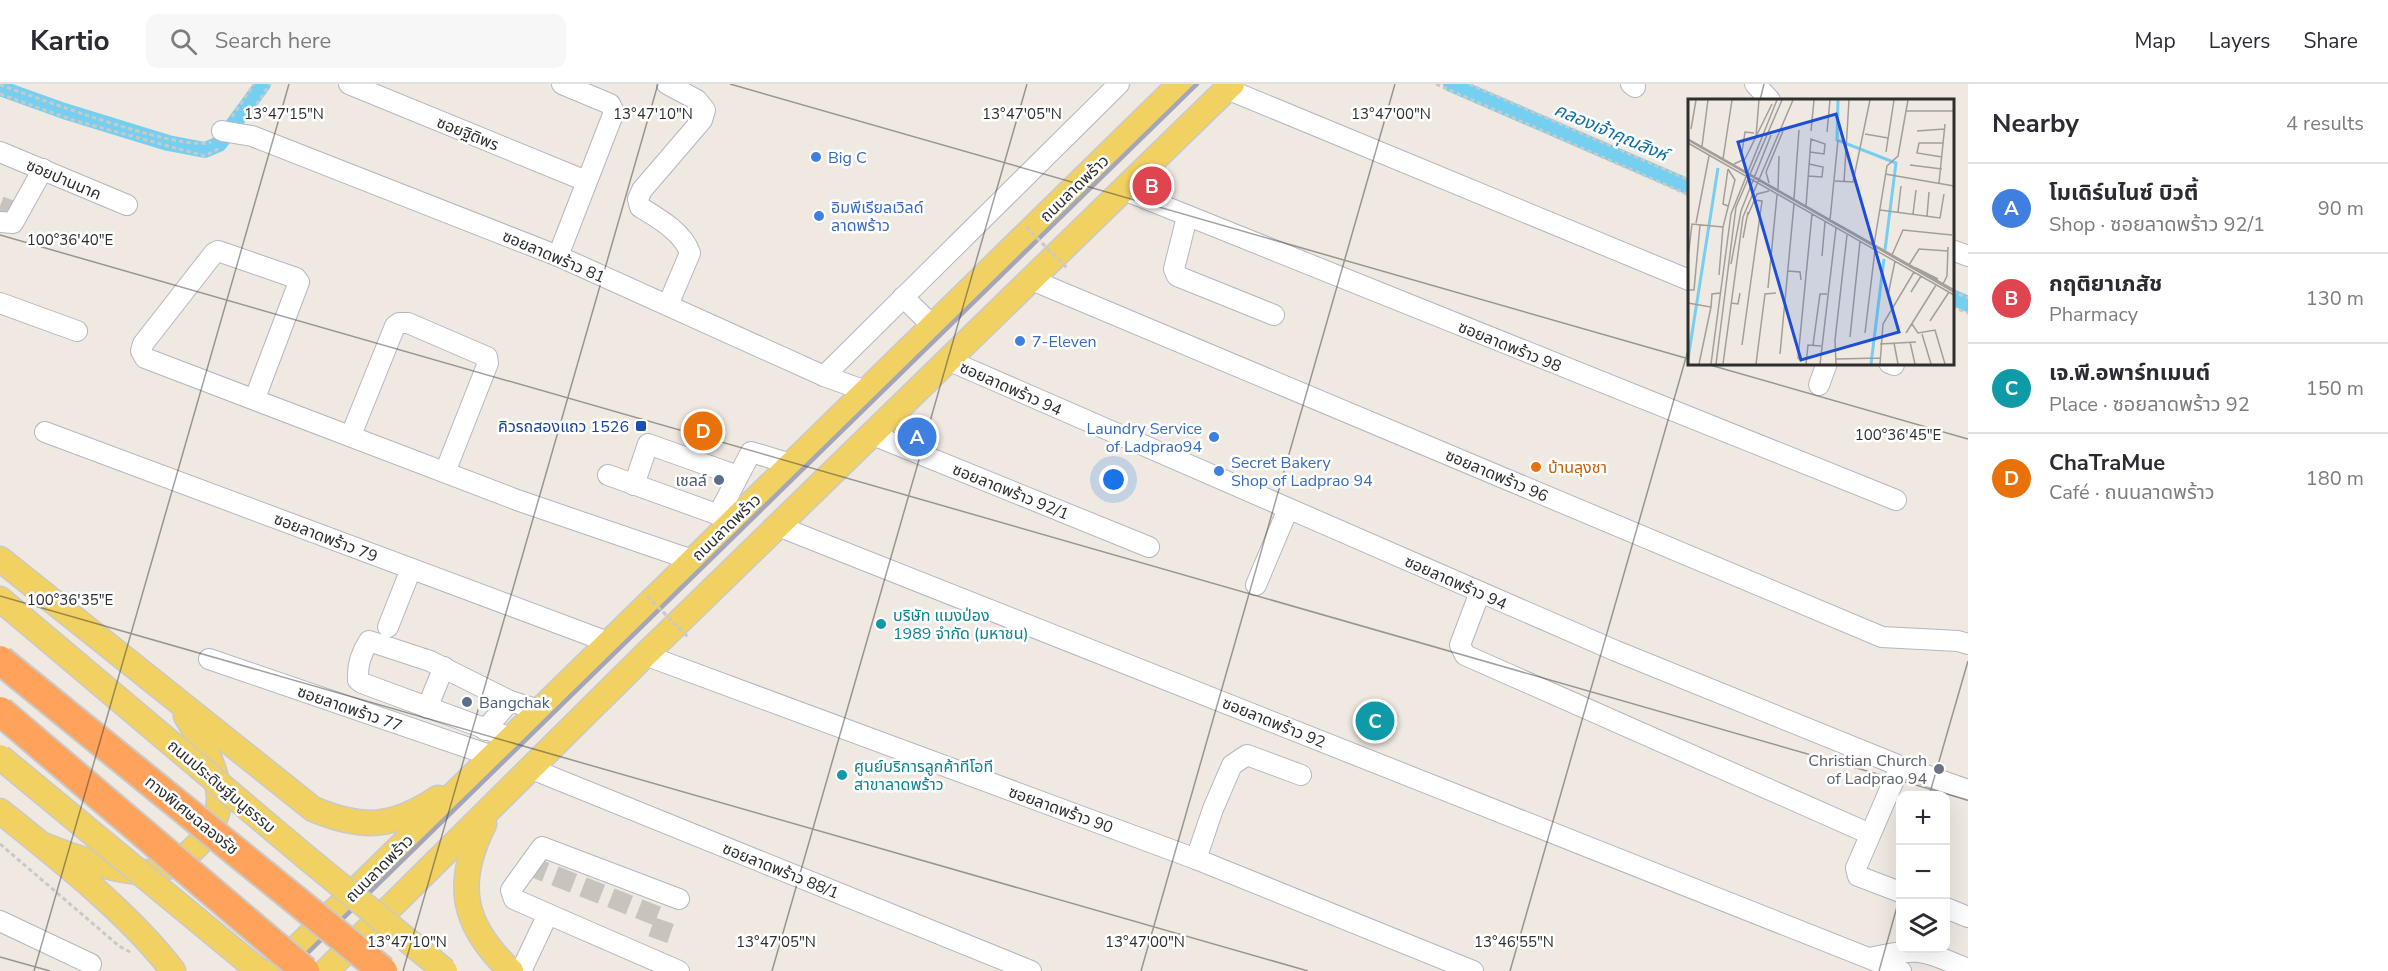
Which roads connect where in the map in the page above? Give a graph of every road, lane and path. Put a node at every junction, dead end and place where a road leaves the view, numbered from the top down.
1 (254, 84) edge
2 (270, 84) edge
3 (349, 84) edge
4 (562, 84) edge
5 (667, 84) edge
6 (1119, 84) edge
7 (1180, 84) edge
8 (1436, 84) edge
9 (1469, 84) edge
10 (1755, 84) edge
11 (0, 85) edge
12 (1230, 87) edge
13 (0, 94) edge
14 (1769, 99) edge
15 (230, 132) junction
16 (0, 152) edge
17 (43, 169) junction
18 (1688, 180) edge
19 (586, 181) junction
20 (1124, 190) junction
21 (1688, 195) edge
22 (127, 205) dead end
23 (1187, 217) junction
24 (0, 222) edge
25 (1026, 227) dead end
26 (1953, 250) edge
27 (558, 256) junction
28 (1968, 256) edge
29 (1067, 268) dead end
30 (1032, 280) junction
31 (1688, 280) edge
32 (1953, 291) edge
33 (903, 297) junction
34 (1968, 298) edge
35 (0, 303) edge
36 (668, 305) junction
37 (1953, 307) edge
38 (1968, 313) edge
39 (1274, 315) dead end
40 (933, 326) junction
41 (77, 331) dead end
42 (950, 361) junction
43 (1827, 364) edge
44 (824, 376) junction
45 (1819, 385) dead end
46 (866, 391) junction
47 (255, 398) junction
48 (45, 432) dead end
49 (351, 435) junction
50 (873, 435) junction
51 (791, 464) junction
52 (445, 472) junction
53 (608, 475) dead end
54 (738, 476) junction
55 (634, 485) junction
56 (1896, 501) dead end
57 (1288, 508) junction
58 (725, 518) junction
59 (778, 526) junction
60 (1149, 547) dead end
61 (0, 560) edge
62 (692, 560) junction
63 (411, 569) junction
64 (1256, 585) dead end
65 (1480, 592) junction
66 (647, 596) dead end
67 (0, 599) edge
68 (388, 627) dead end
69 (688, 638) dead end
70 (608, 642) junction
71 (1968, 644) edge
72 (645, 656) junction
73 (209, 659) dead end
74 (0, 660) edge
75 (444, 667) junction
76 (177, 701) junction
77 (510, 701) junction
78 (427, 708) junction
79 (539, 710) junction
80 (0, 711) edge
81 (485, 730) junction
82 (510, 738) junction
83 (492, 756) junction
84 (0, 757) edge
85 (1900, 766) junction
86 (532, 768) junction
87 (473, 775) junction
88 (1301, 775) dead end
89 (1968, 790) edge
90 (492, 808) junction
91 (0, 811) edge
92 (1870, 834) junction
93 (0, 844) edge
94 (43, 845) junction
95 (1196, 860) junction
96 (1896, 890) edge
97 (679, 899) dead end
98 (341, 906) junction
99 (1950, 909) edge
100 (548, 914) junction
101 (1968, 916) edge
102 (0, 921) edge
103 (366, 932) junction
104 (138, 956) dead end
105 (1870, 958) junction
106 (316, 963) edge
107 (91, 964) dead end
108 (1968, 969) edge
109 (173, 971) edge
110 (259, 971) edge
111 (273, 971) edge
112 (383, 971) edge
113 (446, 971) edge
114 (510, 971) edge
115 (521, 971) edge
116 (679, 971) edge
117 (1031, 971) edge
118 (1473, 971) edge
119 (1901, 971) edge

1 - 15 path
2 - 15 path
3 - 19 street, ซอยฐิติพร
4 - 19 street
5 - 36 street
6 - 33 street
7 - 40 main road, ถนนลาดพร้าว
8 - 21 path
9 - 18 path
10 - 14 street
11 - 15 path
12 - 20 main road, ถนนลาดพร้าว
12 - 31 street
13 - 15 path
15 - 27 street, ซอยลาดพร้าว 81
16 - 17 street, ซอยปานนาค
17 - 22 street, ซอยปานนาค
17 - 24 street
19 - 27 street
20 - 23 street, ซอยลาดพร้าว 98
20 - 30 main road, ถนนลาดพร้าว
23 - 39 street
23 - 56 street, ซอยลาดพร้าว 98
25 - 29 path, bridge
26 - 28 street
27 - 36 street, ซอยลาดพร้าว 81
30 - 42 main road, ถนนลาดพร้าว
30 - 71 street, ซอยลาดพร้าว 96
32 - 34 path
33 - 40 street
33 - 44 street
35 - 41 street
36 - 44 street, ซอยลาดพร้าว 81
37 - 38 path
40 - 46 main road, ถนนลาดพร้าว
42 - 50 main road, ถนนลาดพร้าว
42 - 57 street, ซอยลาดพร้าว 94
43 - 45 street
44 - 46 street, ซอยลาดพร้าว 81
46 - 51 main road, ถนนลาดพร้าว
47 - 47 street
47 - 49 street
48 - 63 street, ซอยลาดพร้าว 79
49 - 52 street
49 - 52 street
50 - 59 main road, ถนนลาดพร้าว
50 - 60 street, ซอยลาดพร้าว 92/1
51 - 54 street
51 - 58 main road, ถนนลาดพร้าว
52 - 62 street
53 - 55 street
54 - 55 street
54 - 58 street
55 - 58 street
57 - 64 street
57 - 65 street, ซอยลาดพร้าว 94
58 - 62 main road, ถนนลาดพร้าว
59 - 72 main road, ถนนลาดพร้าว
59 - 105 street, ซอยลาดพร้าว 92
61 - 76 main road
62 - 70 main road, ถนนลาดพร้าว
63 - 68 street
63 - 70 street, ซอยลาดพร้าว 79
65 - 85 street, ซอยลาดพร้าว 94
65 - 92 street
66 - 69 path, bridge
67 - 113 main road, ถนนประดิษฐ์มนูธรรม, bridge
70 - 79 main road, ถนนลาดพร้าว
72 - 86 main road, ถนนลาดพร้าว
72 - 95 street, ซอยลาดพร้าว 90
73 - 83 street, ซอยลาดพร้าว 77
74 - 112 highway, ทางพิเศษฉลองรัช, bridge
75 - 77 street
75 - 78 street
75 - 78 street
76 - 87 main road
76 - 94 main road
77 - 79 street
77 - 81 street
78 - 81 street
79 - 82 main road, ถนนลาดพร้าว
80 - 106 highway, bridge
81 - 82 street
82 - 83 main road, ถนนลาดพร้าว
83 - 87 main road, ถนนลาดพร้าว
84 - 110 main road, bridge
85 - 89 street, ซอยลาดพร้าว 94
85 - 92 street
86 - 90 main road, ถนนลาดพร้าว
86 - 117 street, ซอยลาดพร้าว 88/1
87 - 98 main road, ถนนลาดพร้าว
88 - 95 street
90 - 103 main road, ถนนลาดพร้าว
90 - 114 main road
91 - 94 main road
92 - 96 street
93 - 104 path
94 - 109 main road
95 - 118 street, ซอยลาดพร้าว 90
97 - 100 street
98 - 103 main road
98 - 106 main road, ถนนลาดพร้าว
99 - 101 street
100 - 115 street
100 - 116 street
102 - 107 street
103 - 106 main road, ถนนลาดพร้าว
105 - 108 street
105 - 119 street, ซอยลาดพร้าว 92
106 - 111 main road, ถนนลาดพร้าว

